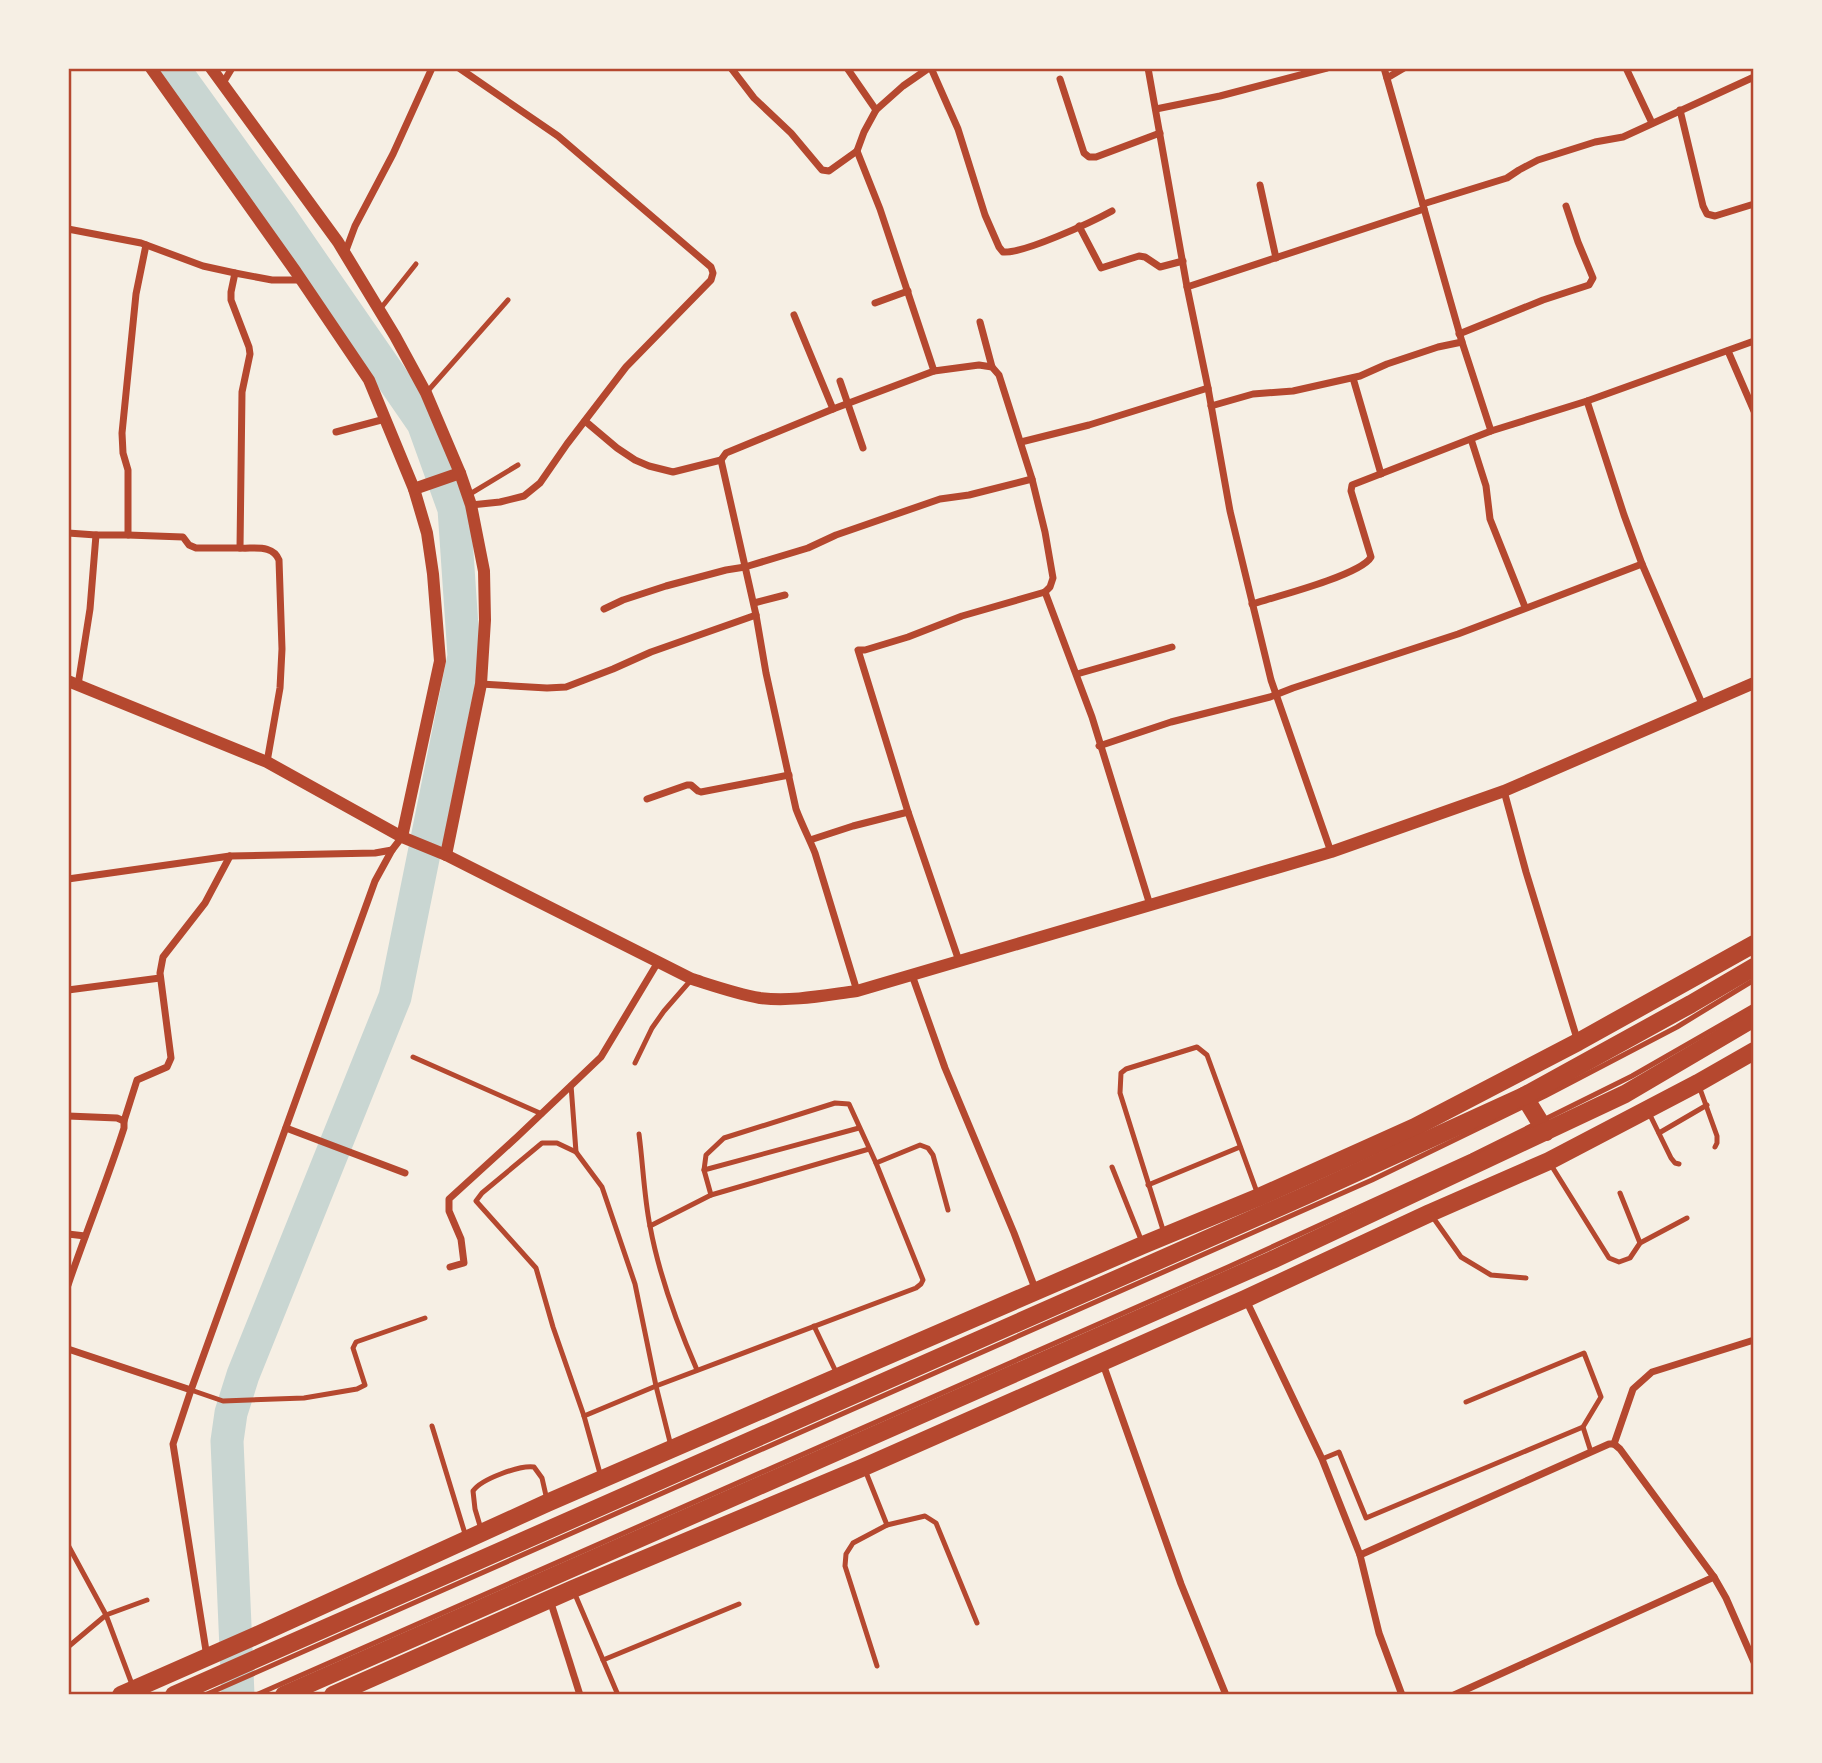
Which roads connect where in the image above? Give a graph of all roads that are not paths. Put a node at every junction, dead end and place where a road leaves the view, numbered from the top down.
1 (151, 68) edge
2 (211, 68) edge
3 (232, 68) edge
4 (432, 68) edge
5 (459, 68) edge
6 (731, 68) edge
7 (847, 68) edge
8 (930, 68) edge
9 (1149, 68) edge
10 (1327, 68) edge
11 (1384, 68) edge
12 (1404, 68) edge
13 (1626, 68) edge
14 (1754, 77) edge
15 (1387, 78) junction
16 (1060, 79) dead end
17 (223, 83) junction
18 (1156, 109) junction
19 (876, 110) junction
20 (1680, 110) junction
21 (1652, 123) junction
22 (1160, 133) junction
23 (857, 151) junction
24 (1260, 186) dead end
25 (1754, 204) edge
26 (1566, 206) dead end
27 (1424, 207) junction
28 (1112, 211) dead end
29 (1079, 226) junction
30 (68, 229) edge
31 (146, 245) junction
32 (345, 253) junction
33 (1276, 258) junction
34 (1183, 261) junction
35 (416, 264) dead end
36 (235, 273) junction
37 (302, 280) junction
38 (1186, 287) junction
39 (908, 291) junction
40 (508, 300) dead end
41 (875, 303) dead end
42 (379, 310) junction
43 (794, 315) dead end
44 (980, 322) dead end
45 (1461, 338) junction
46 (1754, 341) edge
47 (1728, 351) junction
48 (992, 367) junction
49 (934, 372) junction
50 (1353, 378) junction
51 (840, 381) dead end
52 (1208, 388) junction
53 (426, 393) junction
54 (1587, 401) junction
55 (848, 404) junction
56 (1211, 406) junction
57 (833, 410) junction
58 (1754, 411) edge
59 (385, 419) junction
60 (584, 421) junction
61 (1491, 431) junction
62 (336, 432) dead end
63 (1471, 439) junction
64 (1021, 442) junction
65 (863, 449) dead end
66 (721, 460) junction
67 (518, 465) dead end
68 (1381, 474) junction
69 (456, 475) junction
70 (1032, 479) junction
71 (417, 488) junction
72 (469, 500) junction
73 (68, 534) edge
74 (96, 535) junction
75 (128, 535) junction
76 (240, 548) junction
77 (1642, 565) junction
78 (745, 567) junction
79 (1045, 592) junction
80 (785, 595) dead end
81 (754, 603) junction
82 (1252, 604) junction
83 (1525, 607) junction
84 (604, 609) dead end
85 (756, 615) junction
86 (1172, 647) dead end
87 (1077, 674) junction
88 (73, 683) edge
89 (1754, 683) edge
90 (481, 684) junction
91 (1277, 695) junction
92 (1703, 706) junction
93 (1099, 746) junction
94 (267, 762) junction
95 (789, 775) junction
96 (1504, 791) junction
97 (647, 799) dead end
98 (908, 812) junction
99 (402, 837) junction
100 (810, 841) junction
101 (392, 850) junction
102 (1331, 852) junction
103 (442, 854) junction
104 (230, 856) junction
105 (68, 879) edge
106 (1150, 905) junction
107 (1754, 944) edge
108 (959, 961) junction
109 (658, 962) junction
110 (1717, 965) junction
111 (1754, 967) edge
112 (912, 975) junction
113 (160, 978) junction
114 (692, 979) junction
115 (1754, 980) edge
116 (68, 990) edge
117 (857, 990) junction
118 (1691, 1004) junction
119 (1754, 1006) edge
120 (1754, 1018) edge
121 (1578, 1042) junction
122 (1754, 1051) edge
123 (413, 1057) dead end
124 (635, 1063) dead end
125 (1698, 1083) junction
126 (571, 1086) junction
127 (1527, 1101) junction
128 (1707, 1105) junction
129 (1647, 1110) junction
130 (542, 1114) junction
131 (68, 1116) edge
132 (124, 1121) junction
133 (1543, 1127) junction
134 (286, 1128) junction
135 (859, 1128) junction
136 (1659, 1133) junction
137 (639, 1134) dead end
138 (1240, 1147) junction
139 (1715, 1147) dead end
140 (869, 1149) junction
141 (576, 1152) junction
142 (1549, 1161) junction
143 (876, 1163) junction
144 (1679, 1164) dead end
145 (1112, 1167) dead end
146 (704, 1170) junction
147 (404, 1173) dead end
148 (1148, 1185) junction
149 (1620, 1193) dead end
150 (711, 1195) junction
151 (1259, 1197) junction
152 (947, 1210) dead end
153 (1430, 1213) junction
154 (1687, 1218) dead end
155 (650, 1226) junction
156 (68, 1234) edge
157 (85, 1236) junction
158 (1165, 1236) junction
159 (1640, 1243) junction
160 (1143, 1245) junction
161 (450, 1267) dead end
162 (1526, 1278) dead end
163 (68, 1285) edge
164 (1036, 1292) junction
165 (1245, 1300) junction
166 (425, 1318) dead end
167 (814, 1326) junction
168 (1754, 1340) edge
169 (68, 1349) edge
170 (1102, 1363) junction
171 (697, 1370) junction
172 (838, 1377) junction
173 (656, 1386) junction
174 (191, 1390) junction
175 (1466, 1402) dead end
176 (584, 1416) junction
177 (432, 1426) dead end
178 (1583, 1427) junction
179 (703, 1436) junction
180 (1614, 1444) junction
181 (672, 1449) junction
182 (1591, 1452) junction
183 (711, 1457) junction
184 (1322, 1459) junction
185 (864, 1467) junction
186 (602, 1480) junction
187 (547, 1503) junction
188 (887, 1525) junction
189 (475, 1537) junction
190 (68, 1545) edge
191 (1360, 1555) junction
192 (1714, 1577) junction
193 (573, 1589) junction
194 (147, 1600) dead end
195 (550, 1600) junction
196 (739, 1604) dead end
197 (106, 1615) junction
198 (977, 1623) dead end
199 (68, 1647) edge
200 (213, 1654) junction
201 (362, 1660) junction
202 (603, 1660) junction
203 (1754, 1662) edge
204 (877, 1666) dead end
205 (352, 1686) junction
206 (127, 1692) edge
207 (174, 1695) edge
208 (205, 1695) edge
209 (256, 1695) edge
210 (284, 1695) edge
211 (333, 1695) edge
212 (580, 1695) edge
213 (618, 1695) edge
214 (1226, 1695) edge
215 (1402, 1695) edge
216 (1454, 1695) edge

1 - 37 street
2 - 17 street
3 - 17 street
4 - 32 street
5 - 60 street
6 - 23 street
7 - 19 street
8 - 19 street
8 - 29 street
9 - 18 street
10 - 18 street
11 - 15 street
12 - 15 street
13 - 21 street
14 - 20 street
15 - 27 street
16 - 22 street
17 - 32 street
18 - 22 street
19 - 23 street
20 - 21 street
20 - 25 street
21 - 27 street
22 - 34 street
23 - 39 street
24 - 33 street
26 - 45 street
27 - 33 street
27 - 45 street
28 - 29 street
29 - 34 street
30 - 31 street
31 - 36 street
31 - 75 street
32 - 42 street
33 - 38 street
34 - 38 street
35 - 42 lane
36 - 37 street
36 - 76 street
37 - 59 street
38 - 52 street
39 - 41 street
39 - 49 street
40 - 53 lane
42 - 53 street
43 - 57 street
44 - 48 street
45 - 50 street
45 - 61 street
46 - 47 street
47 - 54 street
47 - 58 street
48 - 49 street
48 - 64 street
49 - 55 street
50 - 56 street
50 - 68 street
51 - 55 street
52 - 56 street
52 - 64 street
53 - 69 street
54 - 61 street
54 - 77 street
55 - 57 street
55 - 65 street
56 - 82 street
57 - 66 street
59 - 62 street
59 - 71 street
60 - 66 street
60 - 72 street
61 - 63 street
63 - 68 street
63 - 83 street
64 - 70 street
66 - 78 street
67 - 72 lane
68 - 82 street
69 - 71 street
69 - 72 street
70 - 78 street
70 - 79 street
71 - 99 street
72 - 90 street
73 - 74 street
74 - 75 street
74 - 88 street
75 - 76 street
76 - 94 street
77 - 83 street
77 - 92 street
78 - 81 street
78 - 84 street
79 - 87 street
79 - 98 street
80 - 81 street
81 - 85 street
82 - 91 street
83 - 91 street
85 - 90 street
85 - 95 street
86 - 87 street
87 - 93 street
88 - 94 street
89 - 92 street
90 - 103 street
91 - 93 street
91 - 102 street
92 - 96 street
93 - 106 street
94 - 99 street
95 - 97 street
95 - 100 street
96 - 102 street
96 - 121 street
98 - 100 street
98 - 108 street
99 - 101 street
99 - 103 street
100 - 117 street
101 - 104 street
101 - 134 street
102 - 106 street
103 - 109 street
104 - 105 street
104 - 113 street
106 - 108 street
107 - 110 main road
108 - 112 street
109 - 114 street
109 - 126 street
110 - 118 main road
110 - 121 main road
111 - 118 main road
112 - 117 street
112 - 164 street
113 - 116 street
113 - 132 street
114 - 117 street
114 - 124 lane
115 - 127 lane
118 - 127 main road
119 - 133 lane
120 - 133 main road
121 - 151 main road
122 - 125 main road
123 - 130 lane
125 - 128 lane
125 - 129 main road
126 - 130 street
126 - 141 lane
127 - 133 main road
127 - 183 main road
127 - 208 lane
128 - 136 lane
128 - 139 lane
129 - 136 lane
129 - 142 main road
130 - 161 street
131 - 132 street
132 - 157 street
133 - 201 main road
133 - 209 lane
134 - 147 street
134 - 174 street
135 - 140 lane
135 - 146 lane
135 - 146 lane
136 - 144 lane
137 - 155 lane
138 - 148 lane
138 - 148 lane
138 - 151 lane
140 - 143 lane
140 - 150 lane
141 - 173 lane
141 - 176 lane
142 - 153 main road
142 - 159 lane
143 - 152 lane
143 - 167 lane
145 - 160 lane
146 - 150 lane
148 - 158 lane
149 - 159 lane
150 - 155 lane
151 - 158 main road
153 - 162 lane
153 - 165 main road
154 - 159 lane
155 - 171 lane
156 - 157 street
157 - 163 street
158 - 160 main road
160 - 164 main road
164 - 172 main road
165 - 170 main road
165 - 184 street
166 - 174 lane
167 - 171 lane
167 - 172 lane
168 - 180 street
169 - 174 street
170 - 185 main road
170 - 214 street
171 - 173 lane
172 - 179 main road
173 - 176 lane
173 - 181 lane
174 - 200 street
175 - 178 lane
176 - 186 lane
177 - 189 lane
178 - 182 lane
178 - 184 lane
179 - 181 main road
179 - 183 main road
180 - 182 street
180 - 192 street
181 - 186 main road
182 - 191 street
183 - 207 main road
184 - 191 street
185 - 188 lane
185 - 193 main road
186 - 187 main road
187 - 189 main road
187 - 189 lane
188 - 198 lane
188 - 204 lane
189 - 200 main road
190 - 197 lane
191 - 215 street
192 - 203 street
192 - 216 street
193 - 195 main road
193 - 202 lane
194 - 197 lane
195 - 205 main road
195 - 212 street
196 - 202 lane
197 - 199 lane
197 - 206 lane
200 - 206 main road
201 - 205 main road
201 - 210 main road
202 - 213 lane
205 - 211 main road

